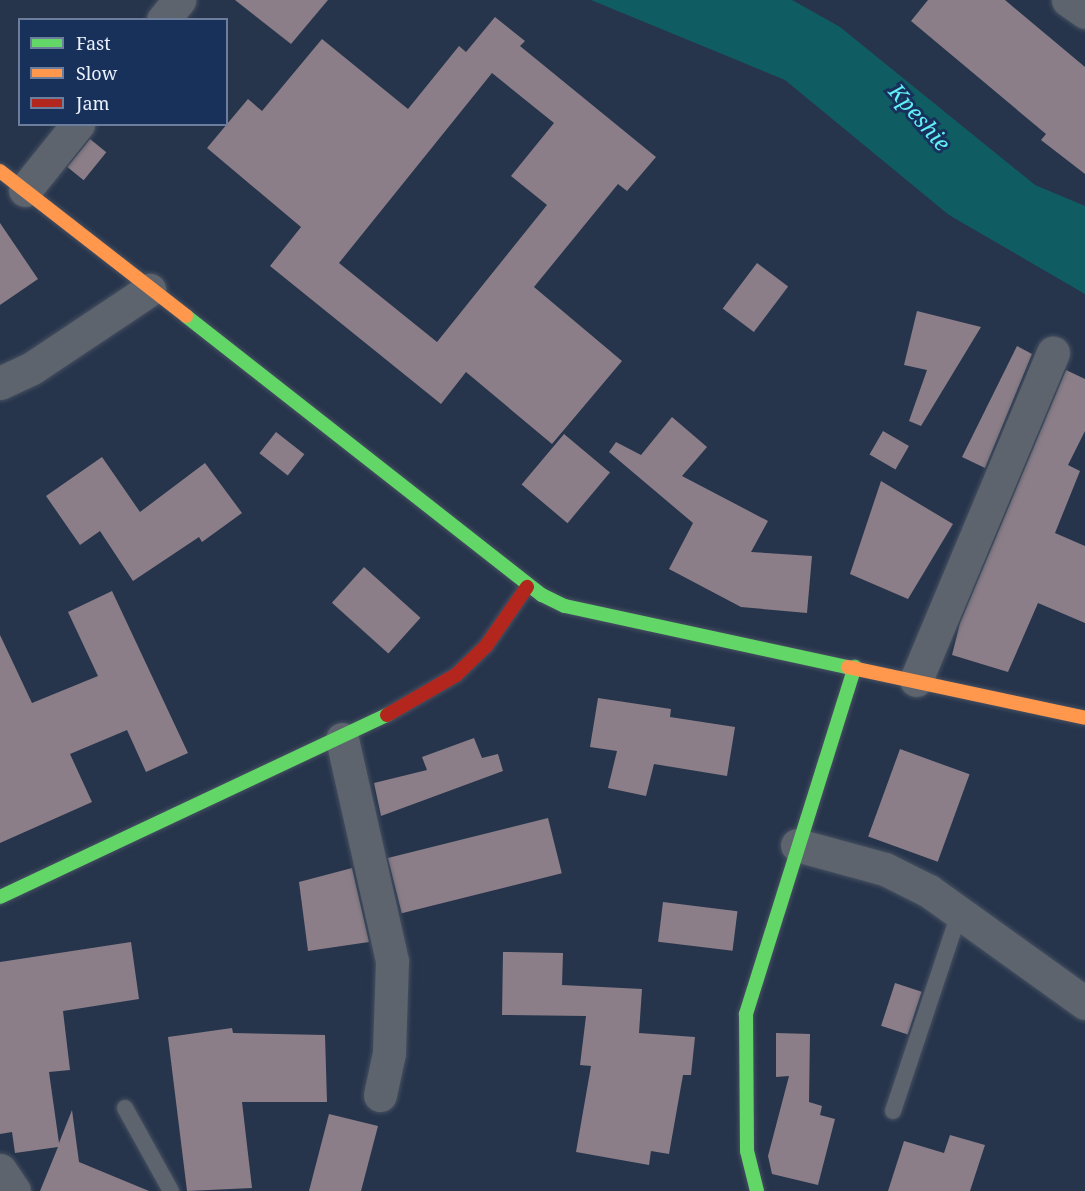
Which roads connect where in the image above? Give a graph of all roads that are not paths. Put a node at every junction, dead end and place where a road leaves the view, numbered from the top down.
1 (179, 0) edge
2 (1068, 0) edge
3 (1085, 12) edge
4 (165, 18) edge
5 (76, 126) edge
6 (13, 180) edge
7 (149, 290) junction
8 (1053, 353) dead end
9 (0, 383) edge
10 (527, 587) junction
11 (855, 667) junction
12 (916, 680) junction
13 (1085, 718) edge
14 (342, 739) junction
15 (797, 845) junction
16 (0, 897) edge
17 (960, 911) junction
18 (1085, 1003) edge
19 (380, 1095) dead end
20 (125, 1108) dead end
21 (893, 1111) dead end
22 (0, 1170) edge
23 (14, 1191) edge
24 (171, 1191) edge
25 (757, 1191) edge

1 - 4 street
2 - 3 street
5 - 6 street
6 - 7 street
7 - 9 street
7 - 10 street
8 - 12 street
10 - 11 street
10 - 14 street
11 - 12 street
11 - 15 street
12 - 13 street
14 - 16 street
14 - 19 street
15 - 17 street
15 - 25 street
17 - 18 street
17 - 21 lane
20 - 24 lane
22 - 23 street

